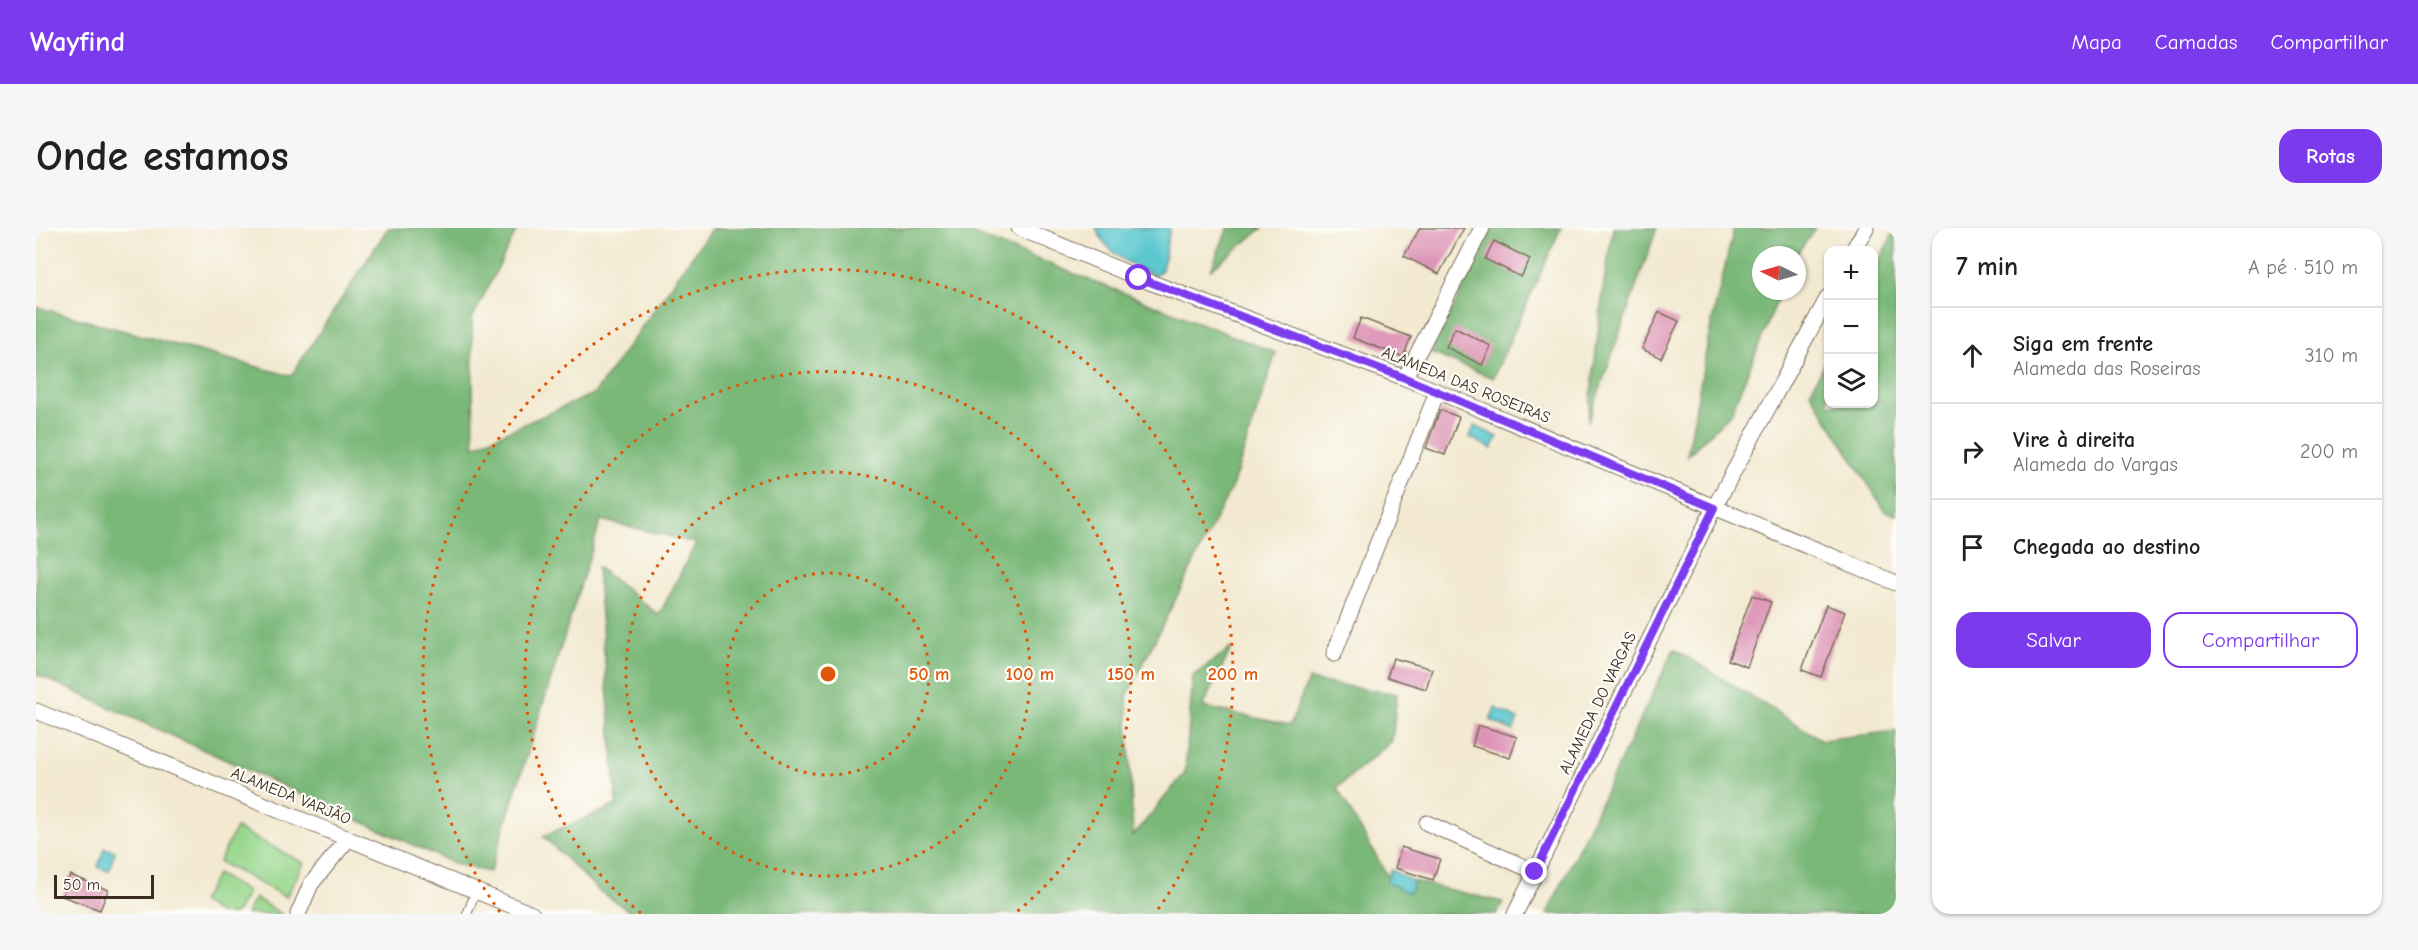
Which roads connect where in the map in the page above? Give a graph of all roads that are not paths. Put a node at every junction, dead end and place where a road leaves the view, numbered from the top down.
1 (1019, 228) edge
2 (1482, 228) edge
3 (1866, 228) edge
4 (1855, 246) edge
5 (1826, 300) edge
6 (1405, 378) junction
7 (1437, 392) junction
8 (1714, 508) junction
9 (1896, 583) edge
10 (1334, 654) dead end
11 (36, 711) edge
12 (1427, 823) dead end
13 (348, 838) junction
14 (1535, 872) junction
15 (476, 891) junction
16 (298, 914) edge
17 (467, 914) edge
18 (532, 914) edge
19 (1515, 914) edge

1 - 6 street, ALAMEDA DAS ROSEIRAS
2 - 6 street
3 - 4 street
5 - 8 street, ALAMEDA DO VARGAS
6 - 7 street, ALAMEDA DAS ROSEIRAS
7 - 8 street, ALAMEDA DAS ROSEIRAS
7 - 10 street
8 - 9 street, ALAMEDA DAS ROSEIRAS
8 - 14 street, ALAMEDA DO VARGAS
11 - 13 street, ALAMEDA VARJÃO
12 - 14 street
13 - 15 street, ALAMEDA VARJÃO
13 - 16 street
14 - 19 street, ALAMEDA DO VARGAS
15 - 17 lane
15 - 18 street, ALAMEDA VARJÃO

